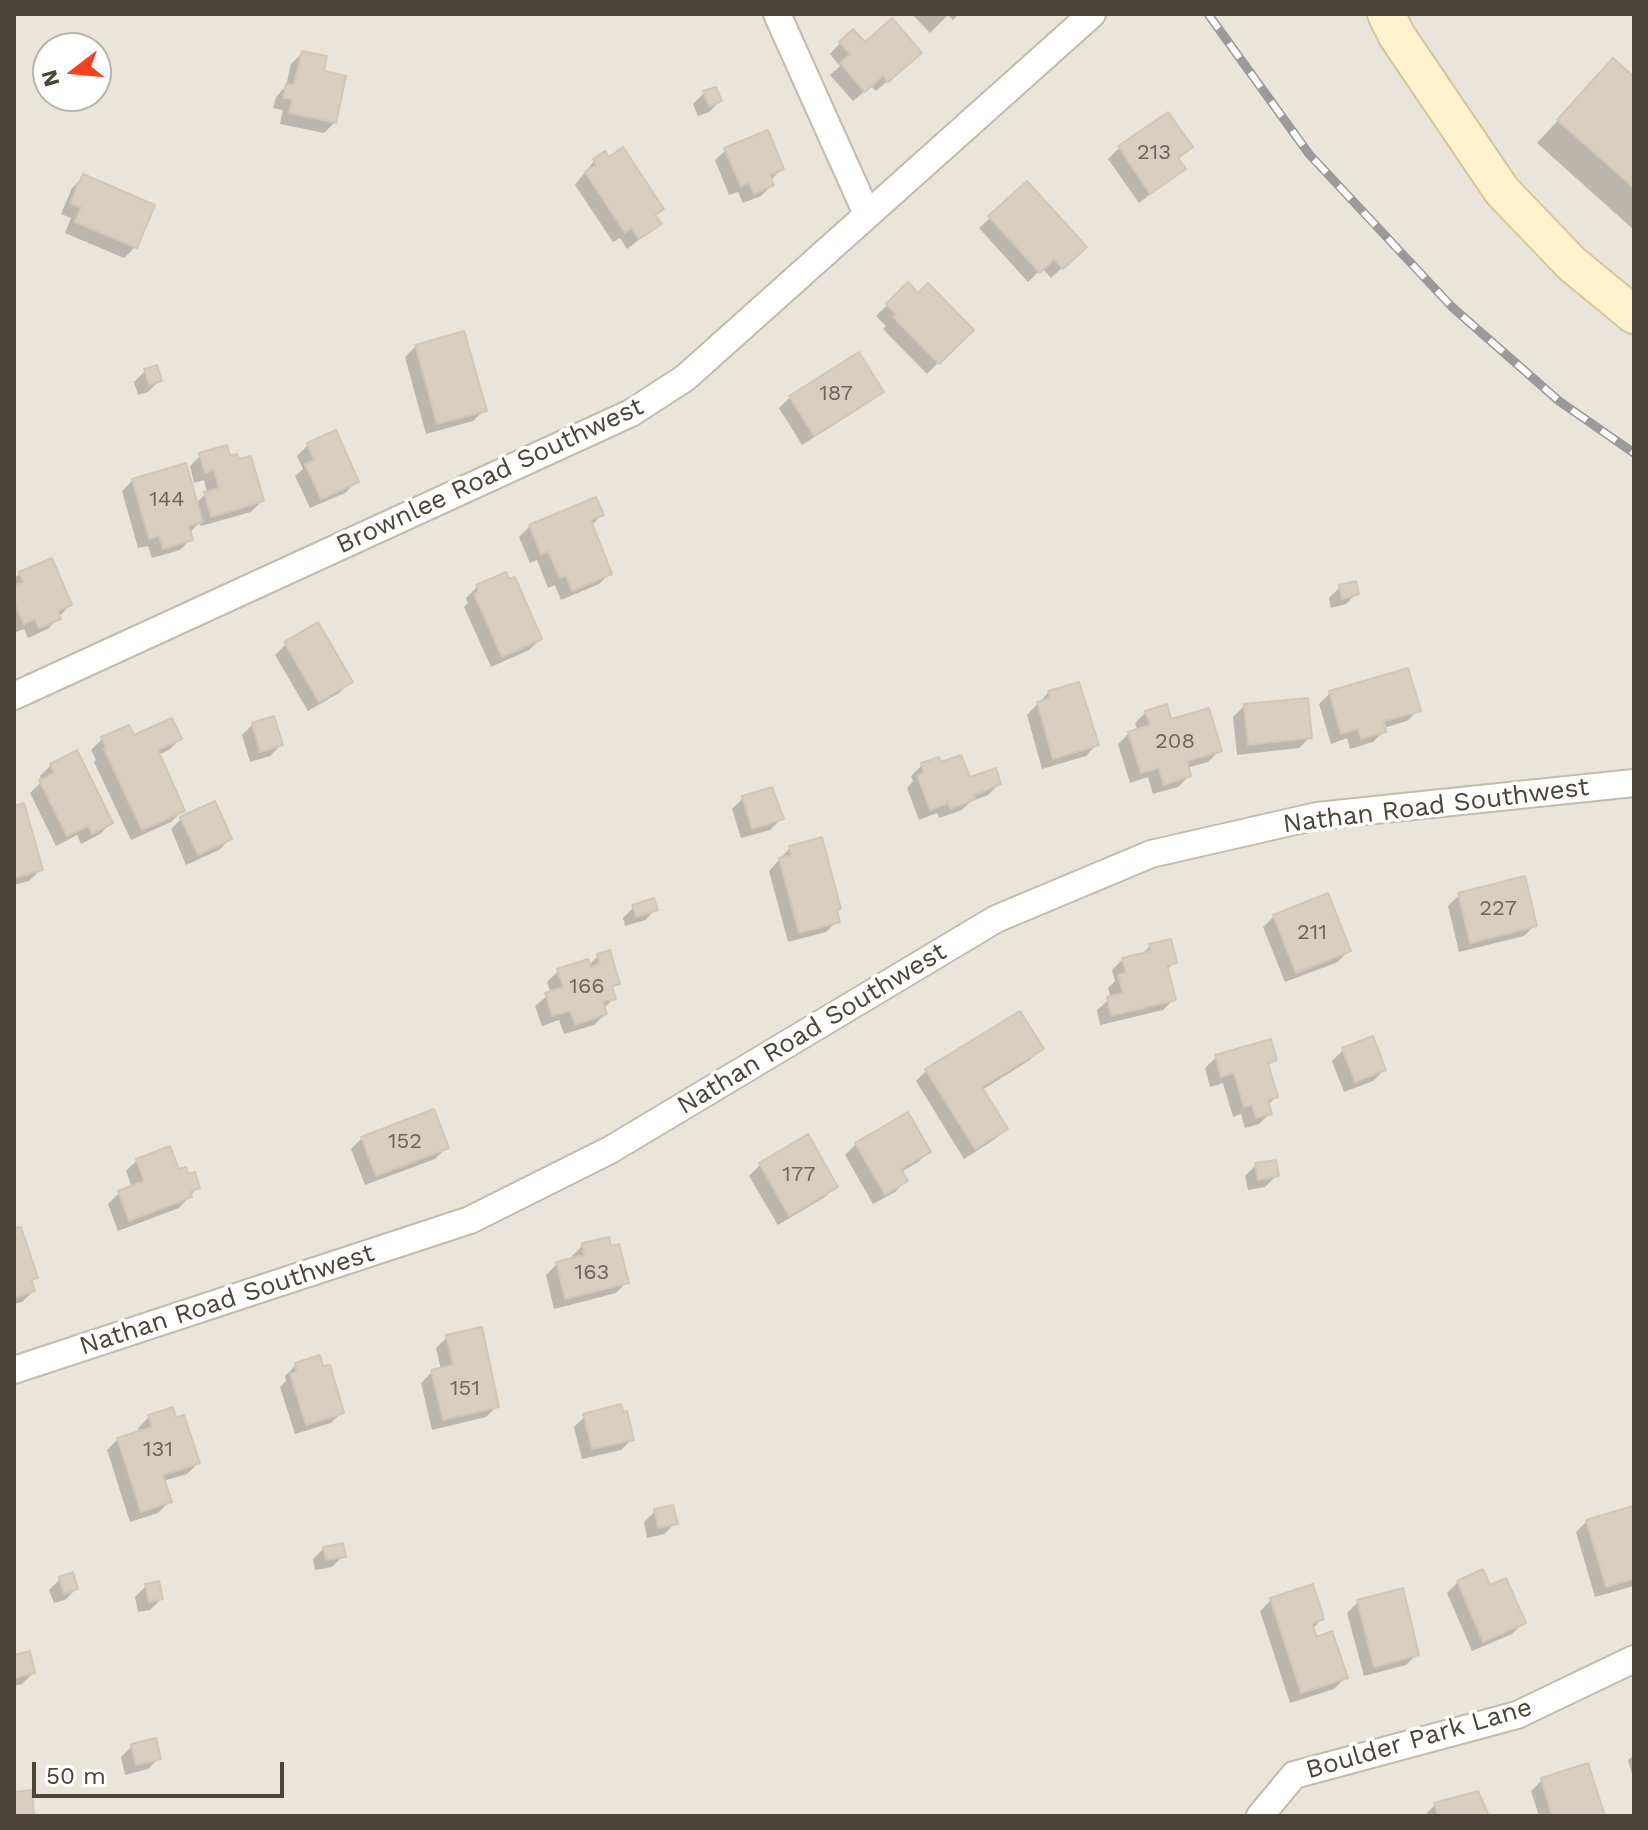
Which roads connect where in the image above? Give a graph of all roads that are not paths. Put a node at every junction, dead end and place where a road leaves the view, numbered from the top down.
1 (777, 14) edge
2 (1092, 14) edge
3 (1386, 14) edge
4 (867, 214) junction
5 (1634, 315) edge
6 (14, 696) edge
7 (1634, 783) edge
8 (14, 1370) edge
9 (1634, 1659) edge
10 (1260, 1816) edge

1 - 4 street
2 - 4 street, Brownlee Road Southwest
3 - 5 street
4 - 6 street, Brownlee Road Southwest
7 - 8 street, Nathan Road Southwest
9 - 10 street, Boulder Park Lane

